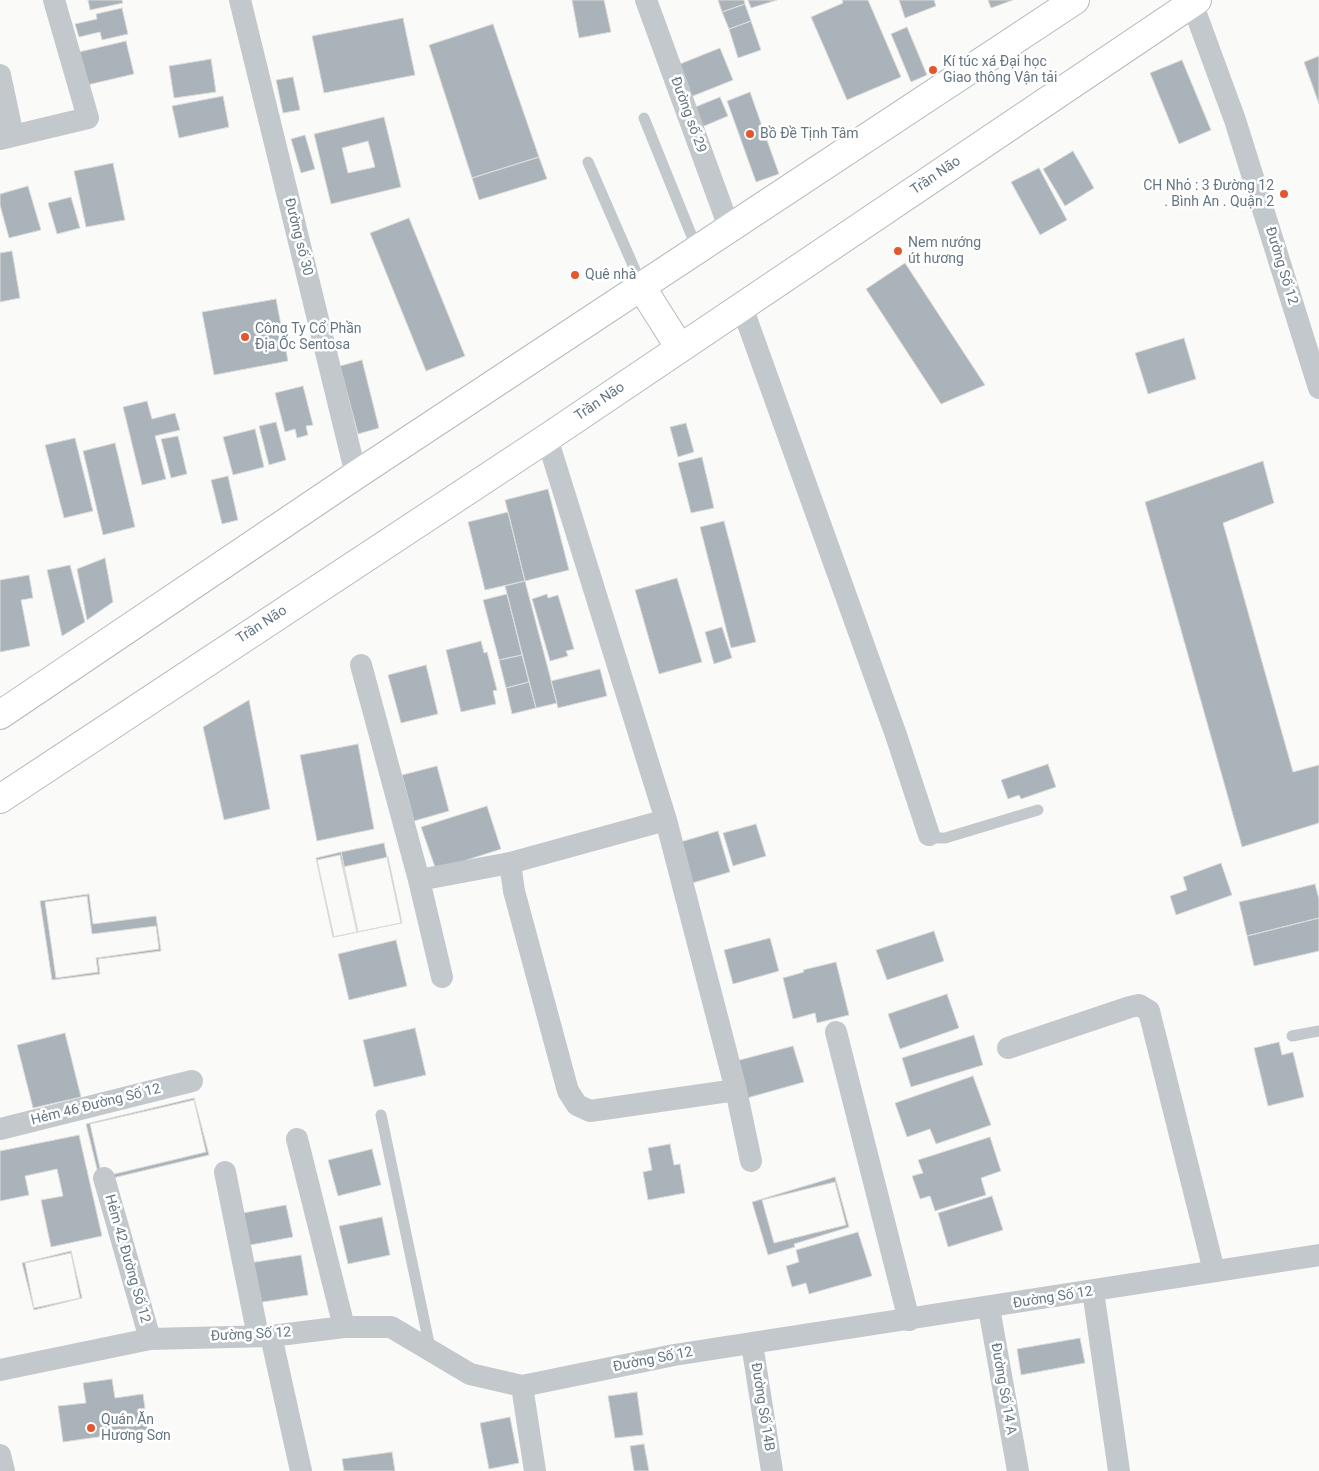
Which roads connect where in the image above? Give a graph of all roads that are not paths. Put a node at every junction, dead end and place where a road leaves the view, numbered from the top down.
1 (54, 0) edge
2 (240, 0) edge
3 (646, 0) edge
4 (1076, 0) edge
5 (1194, 2) edge
6 (0, 75) edge
7 (644, 118) dead end
8 (7, 137) edge
9 (588, 162) dead end
10 (730, 230) junction
11 (698, 251) junction
12 (642, 288) junction
13 (742, 306) junction
14 (680, 348) junction
15 (1319, 388) edge
16 (547, 438) junction
17 (356, 475) junction
18 (361, 665) dead end
19 (0, 715) edge
20 (0, 799) edge
21 (1038, 810) dead end
22 (666, 820) junction
23 (929, 835) joint
24 (510, 862) junction
25 (418, 880) junction
26 (442, 977) dead end
27 (1319, 1031) edge
28 (836, 1032) dead end
29 (1292, 1036) dead end
30 (1008, 1048) dead end
31 (192, 1081) dead end
32 (736, 1090) junction
33 (381, 1115) dead end
34 (0, 1129) edge
35 (297, 1139) dead end
36 (751, 1161) dead end
37 (225, 1172) dead end
38 (104, 1178) dead end
39 (1319, 1254) edge
40 (1214, 1272) junction
41 (1093, 1291) junction
42 (989, 1308) junction
43 (909, 1320) junction
44 (344, 1327) junction
45 (265, 1336) junction
46 (150, 1339) junction
47 (752, 1344) junction
48 (430, 1352) junction
49 (0, 1370) edge
50 (522, 1386) junction
51 (0, 1455) edge
52 (4, 1471) edge
53 (301, 1471) edge
54 (535, 1471) edge
55 (772, 1471) edge
56 (1018, 1471) edge
57 (1119, 1471) edge

1 - 8 street
2 - 17 street, Đường số 30
3 - 10 street, Đường số 29
4 - 10 main road
5 - 13 main road, Trần Não
5 - 15 street, Đường Số 12
6 - 8 street
7 - 11 lane
9 - 12 lane
10 - 11 main road
11 - 12 main road
12 - 14 main road
12 - 17 main road
13 - 14 main road, Trần Não
13 - 23 street
14 - 16 main road, Trần Não
16 - 20 main road, Trần Não
16 - 22 street
17 - 19 main road
18 - 25 street
21 - 23 lane
22 - 24 street
22 - 32 street
24 - 25 street
24 - 32 street
25 - 26 street
27 - 29 lane
28 - 43 street
30 - 40 street
31 - 34 street, Hẻm 46 Đường Số 12
32 - 36 street
33 - 48 lane
35 - 44 street
37 - 45 street
38 - 46 street, Hẻm 42 Đường Số 12
39 - 40 street, Đường Số 12
40 - 41 street, Đường Số 12
41 - 42 street, Đường Số 12
41 - 57 street
42 - 43 street, Đường Số 12
42 - 56 street, Đường Số 14 A
43 - 47 street, Đường Số 12
44 - 45 street, Đường Số 12
44 - 48 street, Đường Số 12
45 - 46 street, Đường Số 12
45 - 53 street
46 - 49 street, Đường Số 12
47 - 50 street, Đường Số 12
47 - 55 street, Đường Số 14B
48 - 50 street, Đường Số 12
50 - 54 street
51 - 52 street

